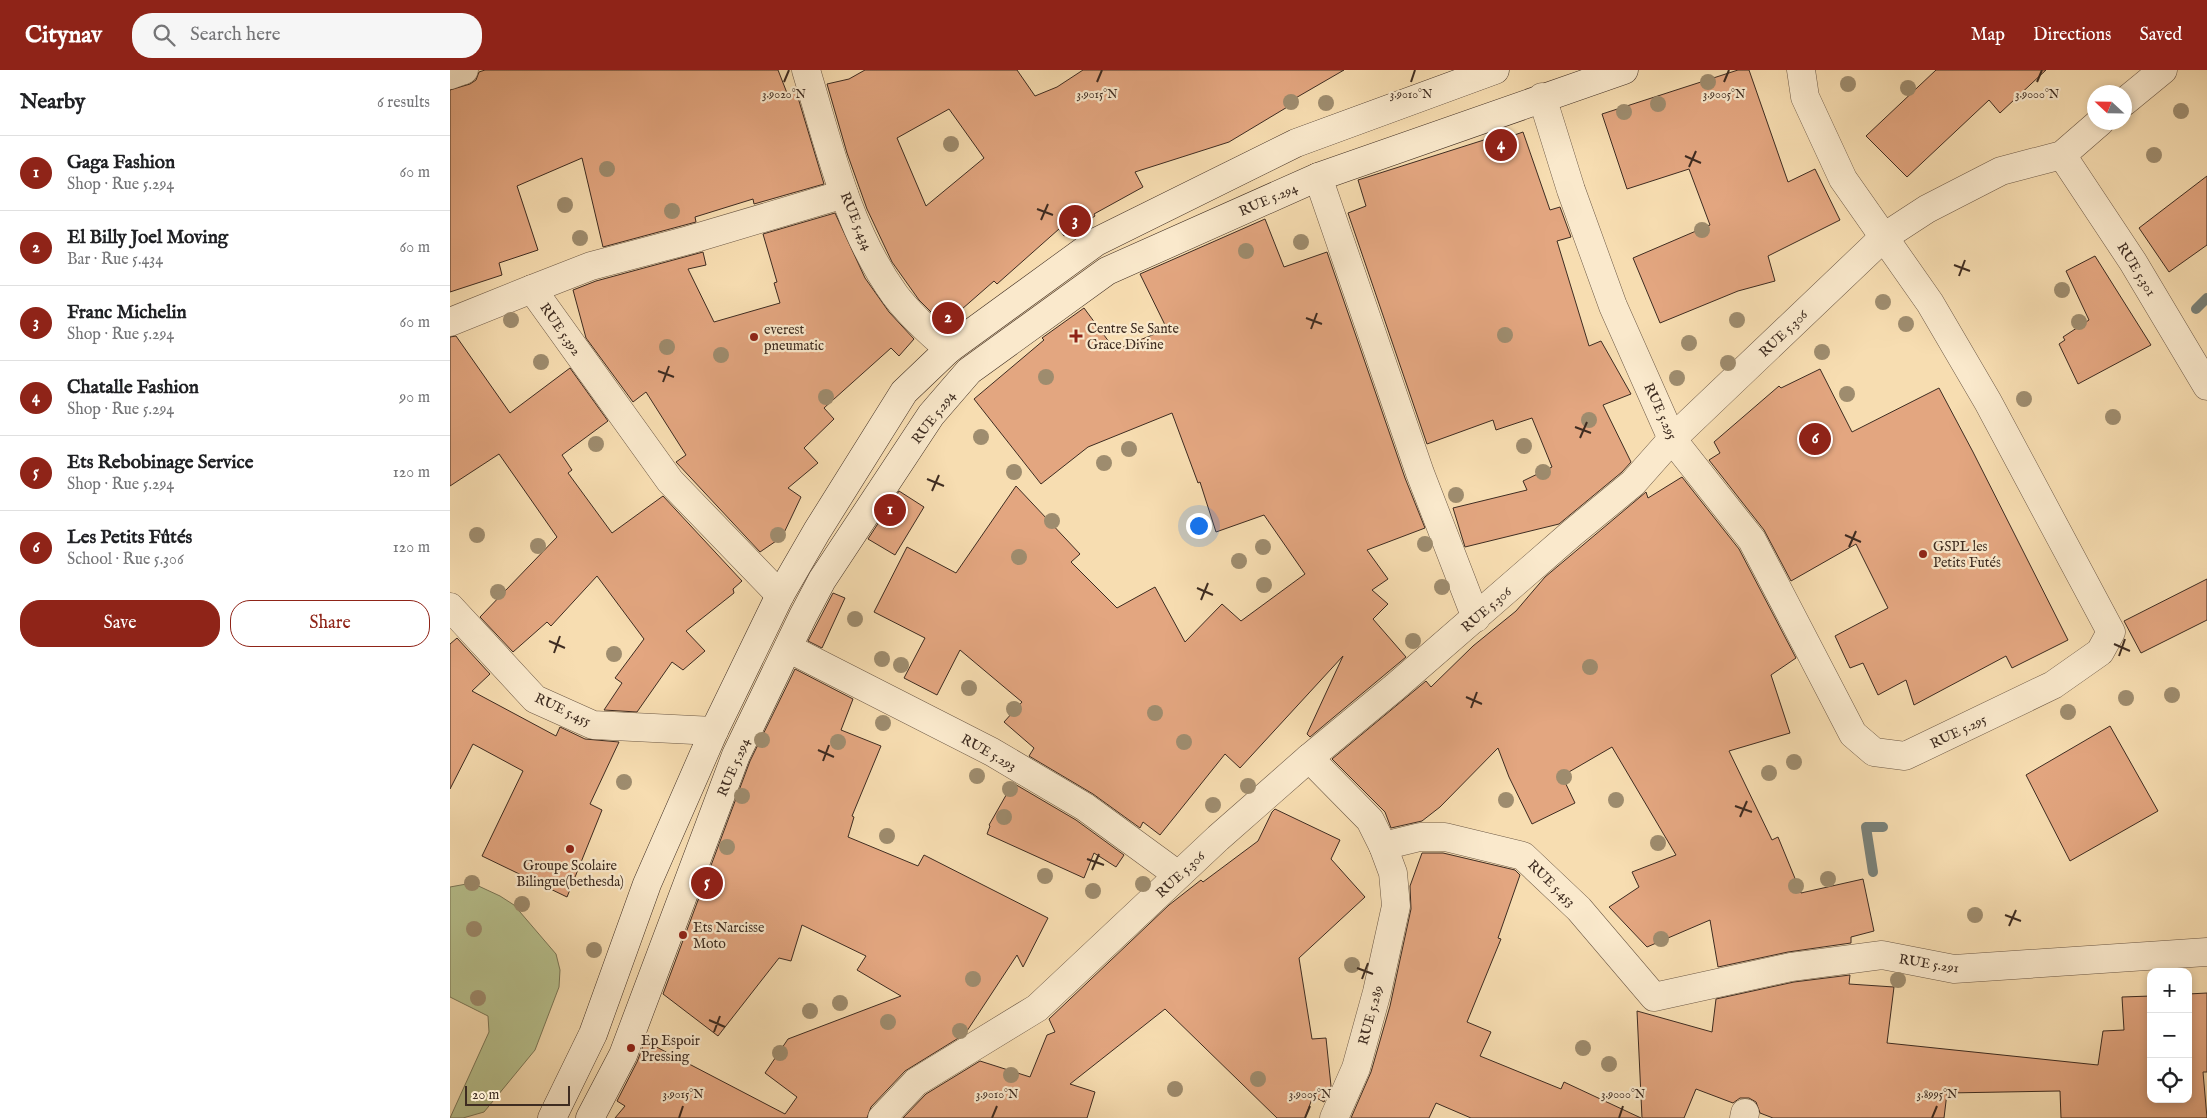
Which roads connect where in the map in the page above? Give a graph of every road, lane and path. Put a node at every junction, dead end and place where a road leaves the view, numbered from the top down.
1 (464, 70) edge
2 (806, 70) edge
3 (1494, 70) edge
4 (1624, 70) edge
5 (1801, 70) edge
6 (2163, 70) edge
7 (450, 75) edge
8 (2132, 95) edge
9 (1542, 97) junction
10 (2091, 130) edge
11 (2062, 155) junction
12 (1318, 177) junction
13 (844, 194) junction
14 (1884, 237) junction
15 (532, 289) junction
16 (450, 322) edge
17 (950, 349) junction
18 (2207, 386) edge
19 (1672, 439) junction
20 (780, 595) junction
21 (450, 607) edge
22 (1476, 618) junction
23 (788, 648) junction
24 (714, 731) junction
25 (1309, 758) junction
26 (1383, 846) junction
27 (1178, 875) junction
28 (2207, 952) edge
29 (1654, 997) joint
30 (591, 1117) edge
31 (552, 1118) edge
32 (882, 1118) edge
33 (1334, 1118) edge

1 - 7 street
2 - 13 street, RUE 5.434
3 - 17 street
4 - 9 street, RUE 5.294
5 - 14 street, RUE 5.295
6 - 8 street
9 - 12 street, RUE 5.294
9 - 19 street, RUE 5.295
10 - 11 street, RUE 5.306
11 - 14 street, RUE 5.306
11 - 18 street, RUE 5.301
12 - 22 street
12 - 23 street, RUE 5.294
13 - 15 street, RUE 5.392
13 - 17 street, RUE 5.434
14 - 19 street, RUE 5.306
14 - 19 street, RUE 5.295
15 - 16 street
15 - 20 street, RUE 5.392
17 - 20 street
19 - 22 street, RUE 5.306
20 - 24 street
21 - 24 street, RUE 5.455
22 - 25 street, RUE 5.306
23 - 27 street, RUE 5.293
23 - 30 street, RUE 5.294
24 - 31 street
25 - 26 street, RUE 5.289
25 - 27 street, RUE 5.306
26 - 29 street, RUE 5.453
26 - 33 street, RUE 5.289
27 - 32 street, RUE 5.306
28 - 29 street, RUE 5.291

